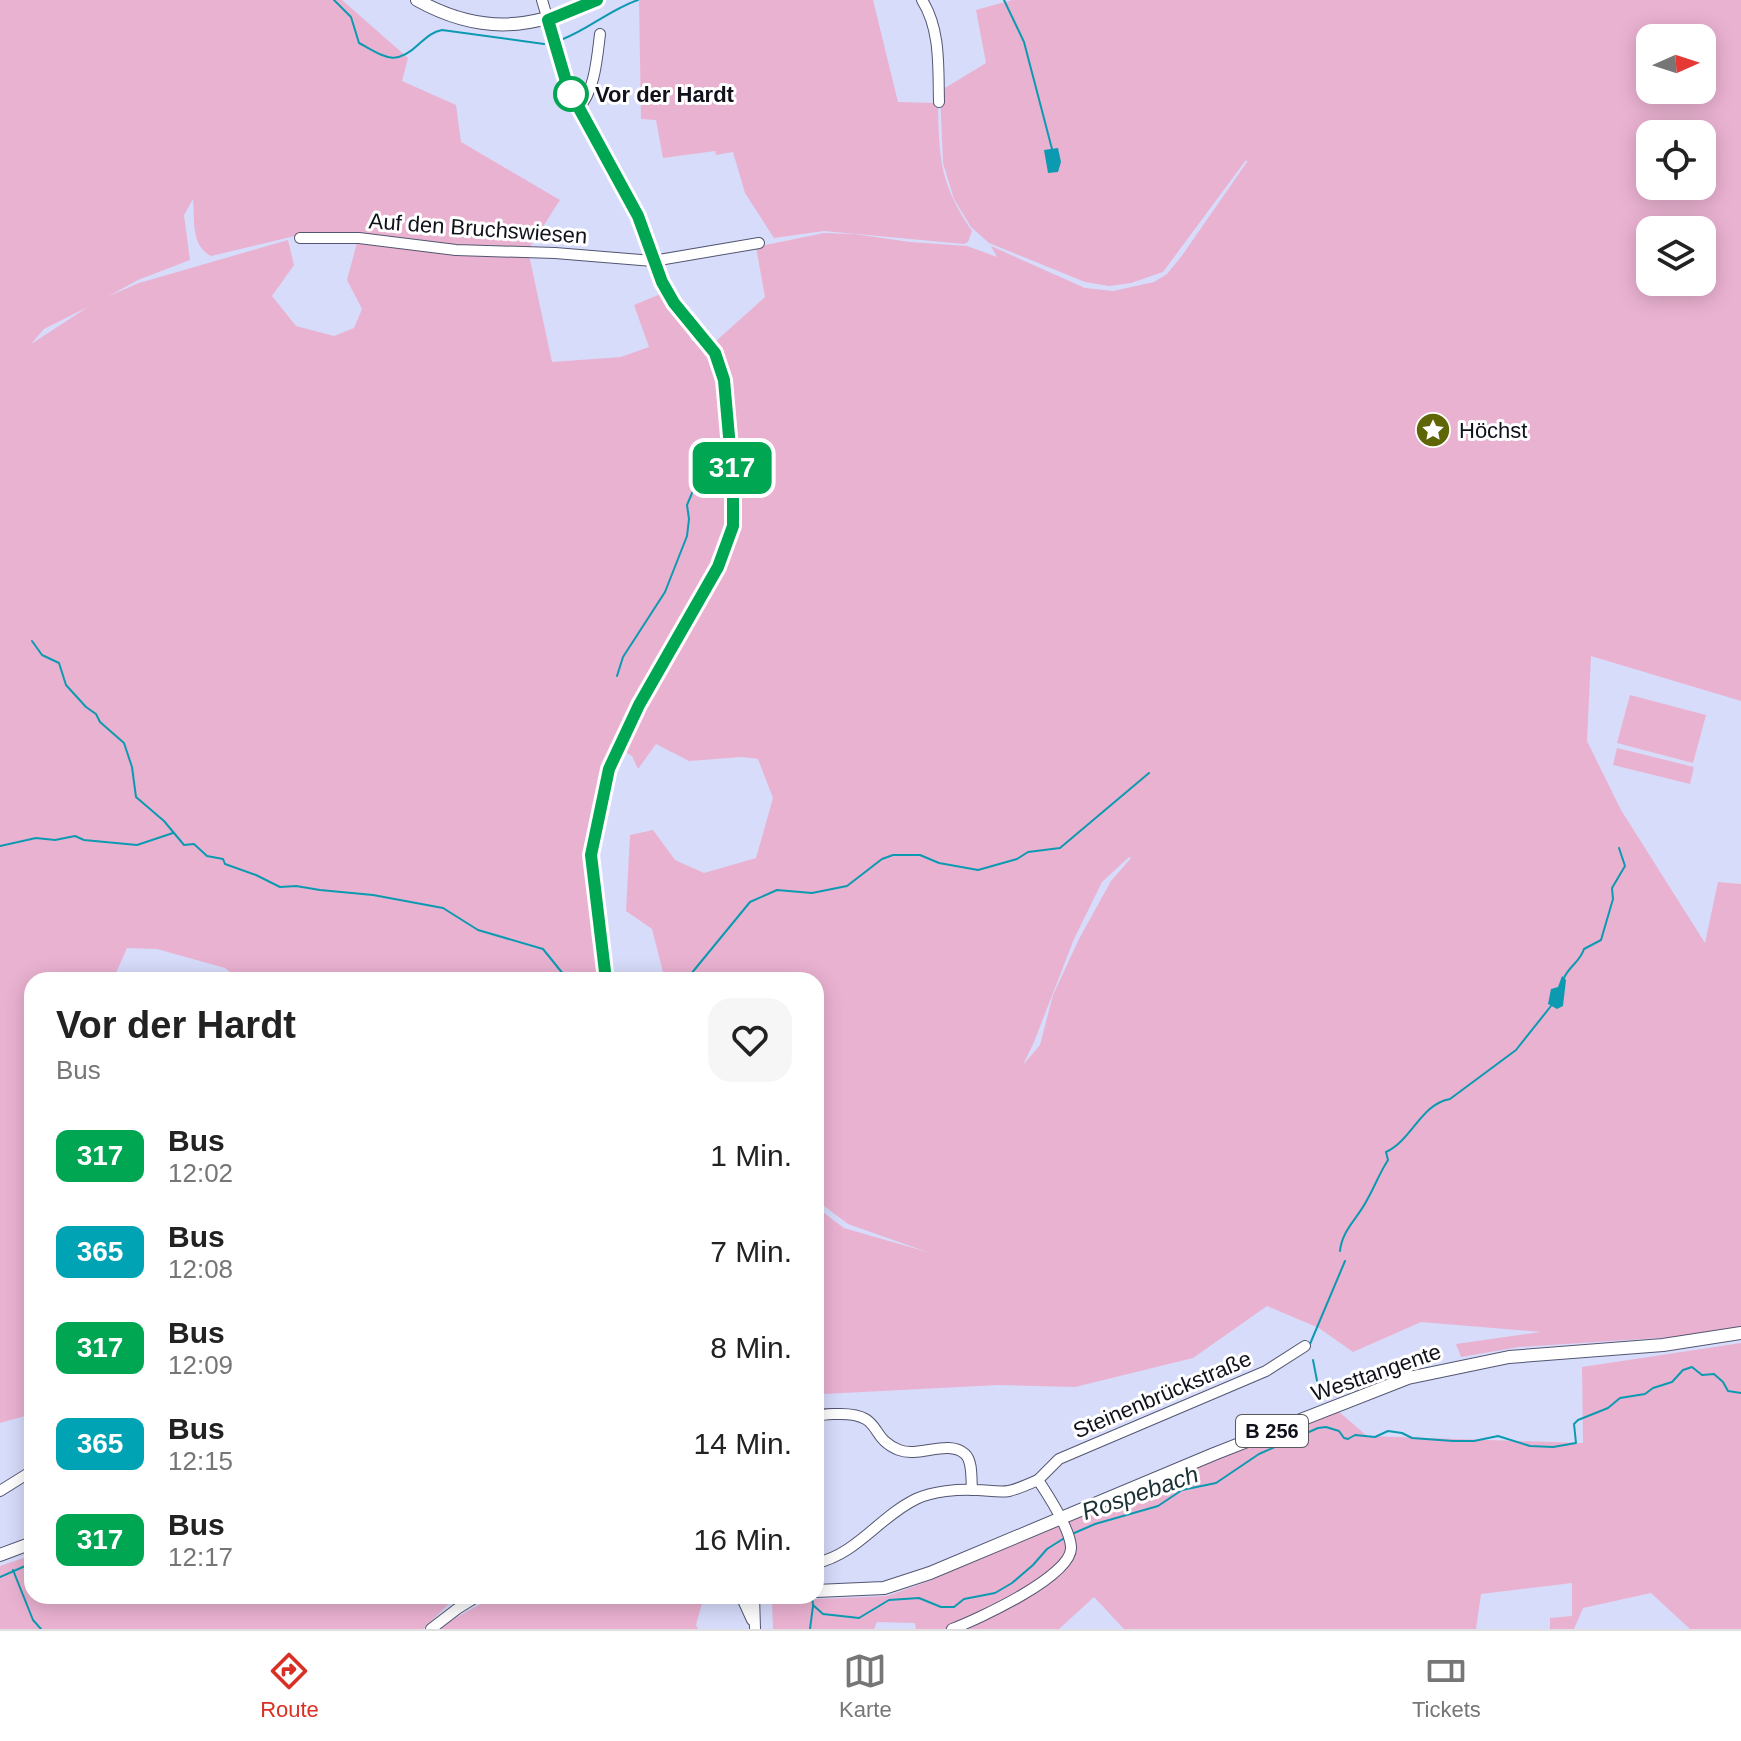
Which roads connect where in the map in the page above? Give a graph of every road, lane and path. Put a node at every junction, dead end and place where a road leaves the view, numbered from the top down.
1 (417, 0) edge
2 (542, 0) edge
3 (597, 0) edge
4 (922, 0) edge
5 (548, 20) junction
6 (600, 34) dead end
7 (939, 102) dead end
8 (578, 109) junction
9 (300, 238) dead end
10 (759, 243) dead end
11 (653, 261) junction
12 (605, 972) edge
13 (1741, 1333) edge
14 (1305, 1346) dead end
15 (824, 1414) edge
16 (24, 1476) edge
17 (1038, 1480) junction
18 (972, 1490) junction
19 (0, 1491) edge
20 (1062, 1524) junction
21 (24, 1546) edge
22 (0, 1555) edge
23 (824, 1562) edge
24 (824, 1591) edge
25 (467, 1604) edge
26 (744, 1604) edge
27 (754, 1604) edge
28 (754, 1628) edge
29 (431, 1629) edge
30 (952, 1629) edge

1 - 5 main road
2 - 5 street
3 - 5 main road
4 - 7 street
5 - 8 street
6 - 8 street
8 - 11 street
9 - 11 street, Auf den Bruchswiesen
10 - 11 street, Auf den Bruchswiesen
11 - 12 street
13 - 20 main road, Westtangente / B 256
14 - 17 street, Steinenbrückstraße
15 - 18 street
16 - 19 street
17 - 18 street, Steinenbrückstraße
17 - 20 street
18 - 23 street, Steinenbrückstraße
20 - 24 main road, Westtangente / B 256
20 - 30 street
21 - 22 main road
25 - 29 street
26 - 28 street
27 - 28 street

